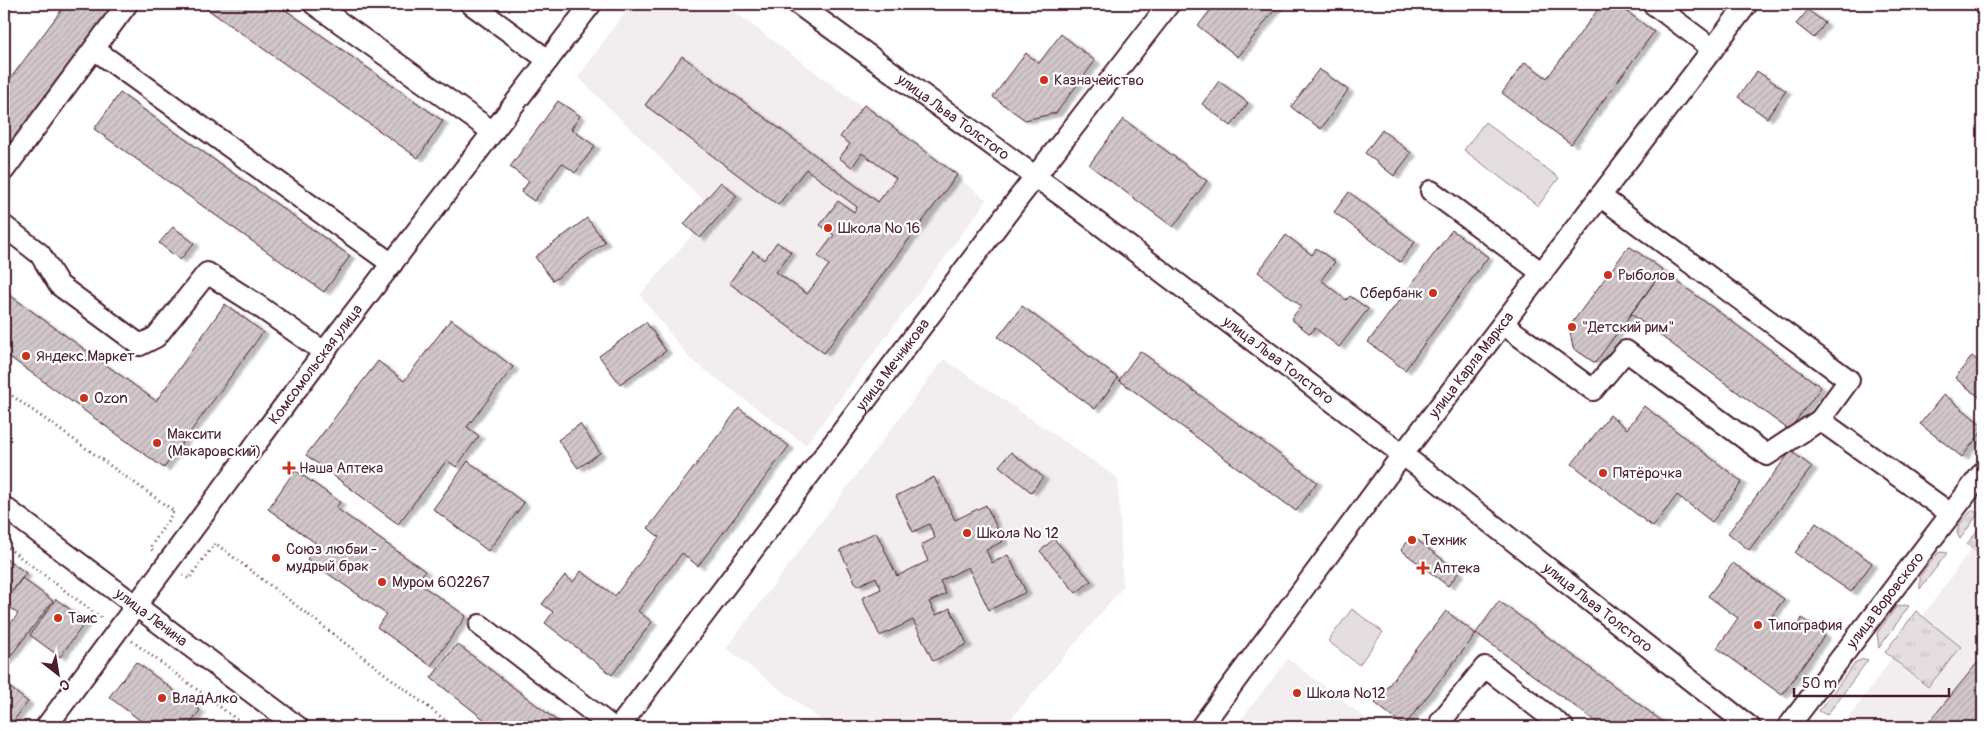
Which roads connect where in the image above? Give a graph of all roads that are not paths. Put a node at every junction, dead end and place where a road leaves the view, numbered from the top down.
1 (127, 4) edge
2 (314, 4) edge
3 (471, 4) edge
4 (592, 4) edge
5 (798, 4) edge
6 (1169, 4) edge
7 (1653, 4) edge
8 (1747, 4) edge
9 (94, 49) junction
10 (1712, 49) junction
11 (548, 60) junction
12 (493, 132) junction
13 (4, 170) edge
14 (1036, 176) junction
15 (1431, 191) dead end
16 (1600, 196) junction
17 (4, 226) edge
18 (392, 264) junction
19 (1542, 273) junction
20 (1503, 324) junction
21 (324, 352) junction
22 (1820, 420) junction
23 (1402, 454) junction
24 (1983, 472) edge
25 (4, 507) edge
26 (1951, 514) junction
27 (136, 605) junction
28 (480, 626) dead end
29 (1441, 721) dead end
30 (46, 727) edge
31 (298, 727) edge
32 (612, 727) edge
33 (619, 727) edge
34 (1201, 727) edge
35 (1563, 727) edge
36 (1750, 727) edge
37 (1788, 727) edge

1 - 9 street
2 - 12 street
3 - 11 street
4 - 11 street, Комсомольская улица
5 - 14 street, улица Льва Толстого
6 - 14 street, улица Мечникова
7 - 10 street
8 - 10 street, улица Карла Маркса
9 - 13 street
9 - 18 street
10 - 16 street, улица Карла Маркса
11 - 12 street, Комсомольская улица
12 - 18 street, Комсомольская улица
14 - 23 street, улица Льва Толстого
14 - 33 street, улица Мечникова
15 - 19 street
16 - 19 street, улица Карла Маркса
16 - 22 street
17 - 21 street
18 - 21 street, Комсомольская улица
19 - 20 street, улица Карла Маркса
20 - 22 street
20 - 23 street, улица Карла Маркса
21 - 27 street, Комсомольская улица
22 - 26 street
23 - 34 street, улица Карла Маркса
23 - 36 street, улица Льва Толстого
24 - 26 street, улица Воровского
25 - 27 street, улица Ленина
26 - 37 street, улица Воровского
27 - 30 street, Комсомольская улица
27 - 31 street, улица Ленина
28 - 32 street
29 - 35 street

